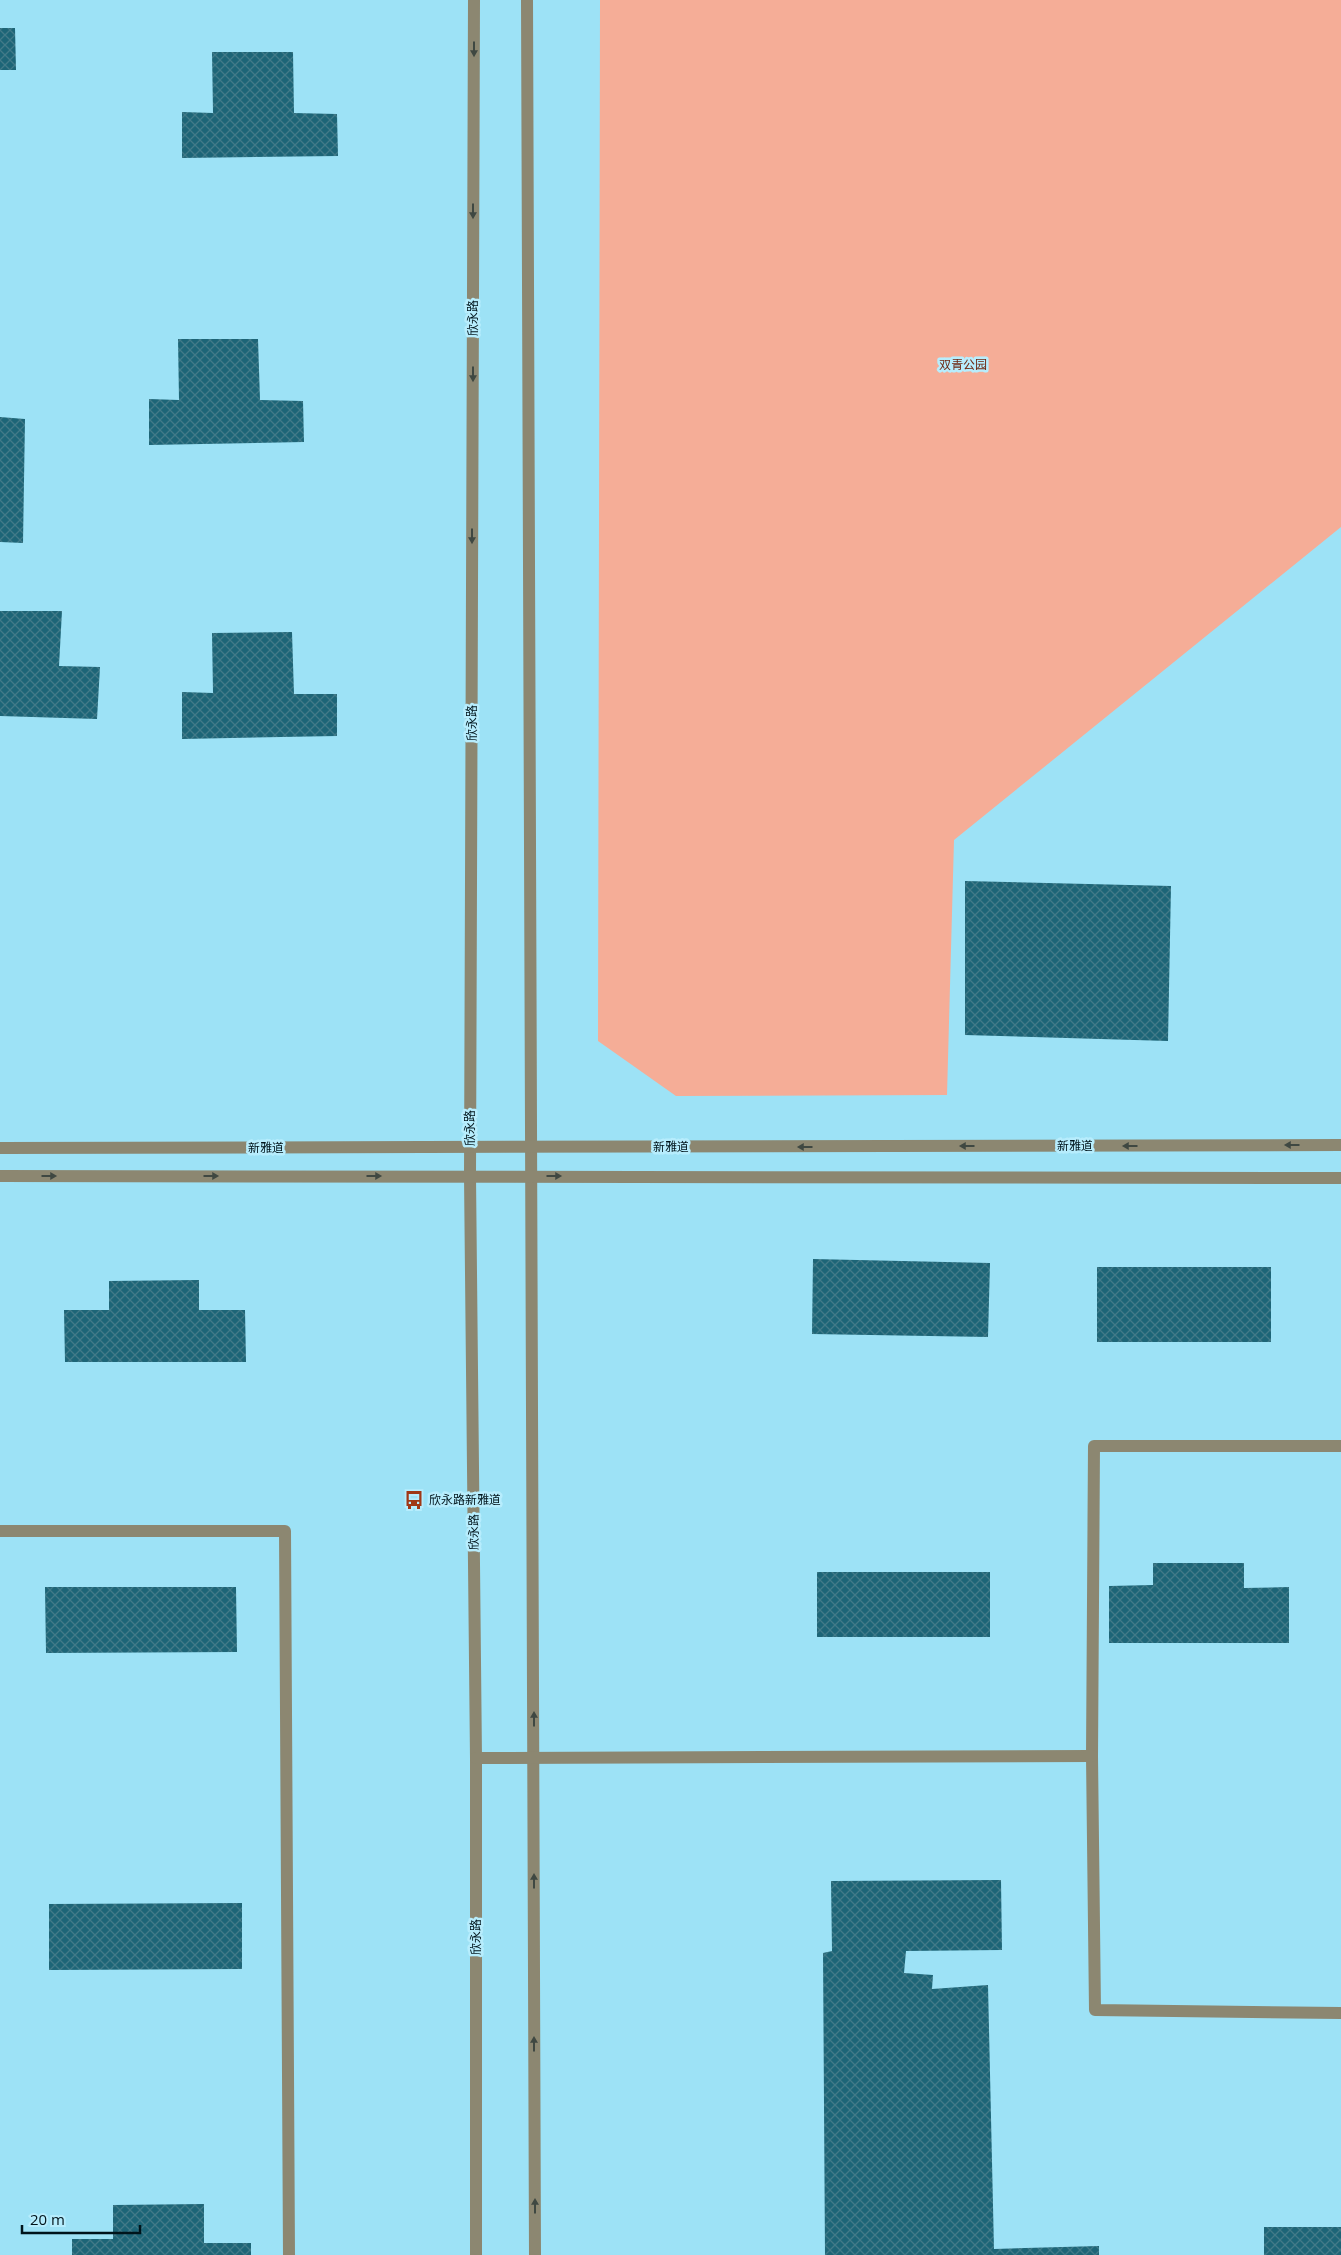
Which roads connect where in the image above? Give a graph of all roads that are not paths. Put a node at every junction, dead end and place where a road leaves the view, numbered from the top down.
1 (474, 0) edge
2 (527, 0) edge
3 (1341, 1145) edge
4 (0, 1148) edge
5 (470, 1148) junction
6 (532, 1148) junction
7 (0, 1176) edge
8 (470, 1176) junction
9 (532, 1176) junction
10 (1341, 1178) edge
11 (1341, 1446) edge
12 (0, 1531) edge
13 (1092, 1756) junction
14 (476, 1758) junction
15 (534, 1758) junction
16 (1341, 2012) edge
17 (290, 2255) edge
18 (476, 2255) edge
19 (535, 2255) edge

1 -> 5 street, 欣永路
2 - 6 street
3 -> 6 street, 新雅道
4 - 5 street, 新雅道
5 - 6 street, 新雅道
5 - 8 street, 欣永路
6 - 9 street
7 -> 8 street
8 - 9 street
8 - 14 street, 欣永路
9 -> 10 street
15 -> 9 street
11 - 13 street
12 - 17 street
13 - 15 street
13 - 16 street
14 - 15 street
14 - 18 street, 欣永路
19 -> 15 street

